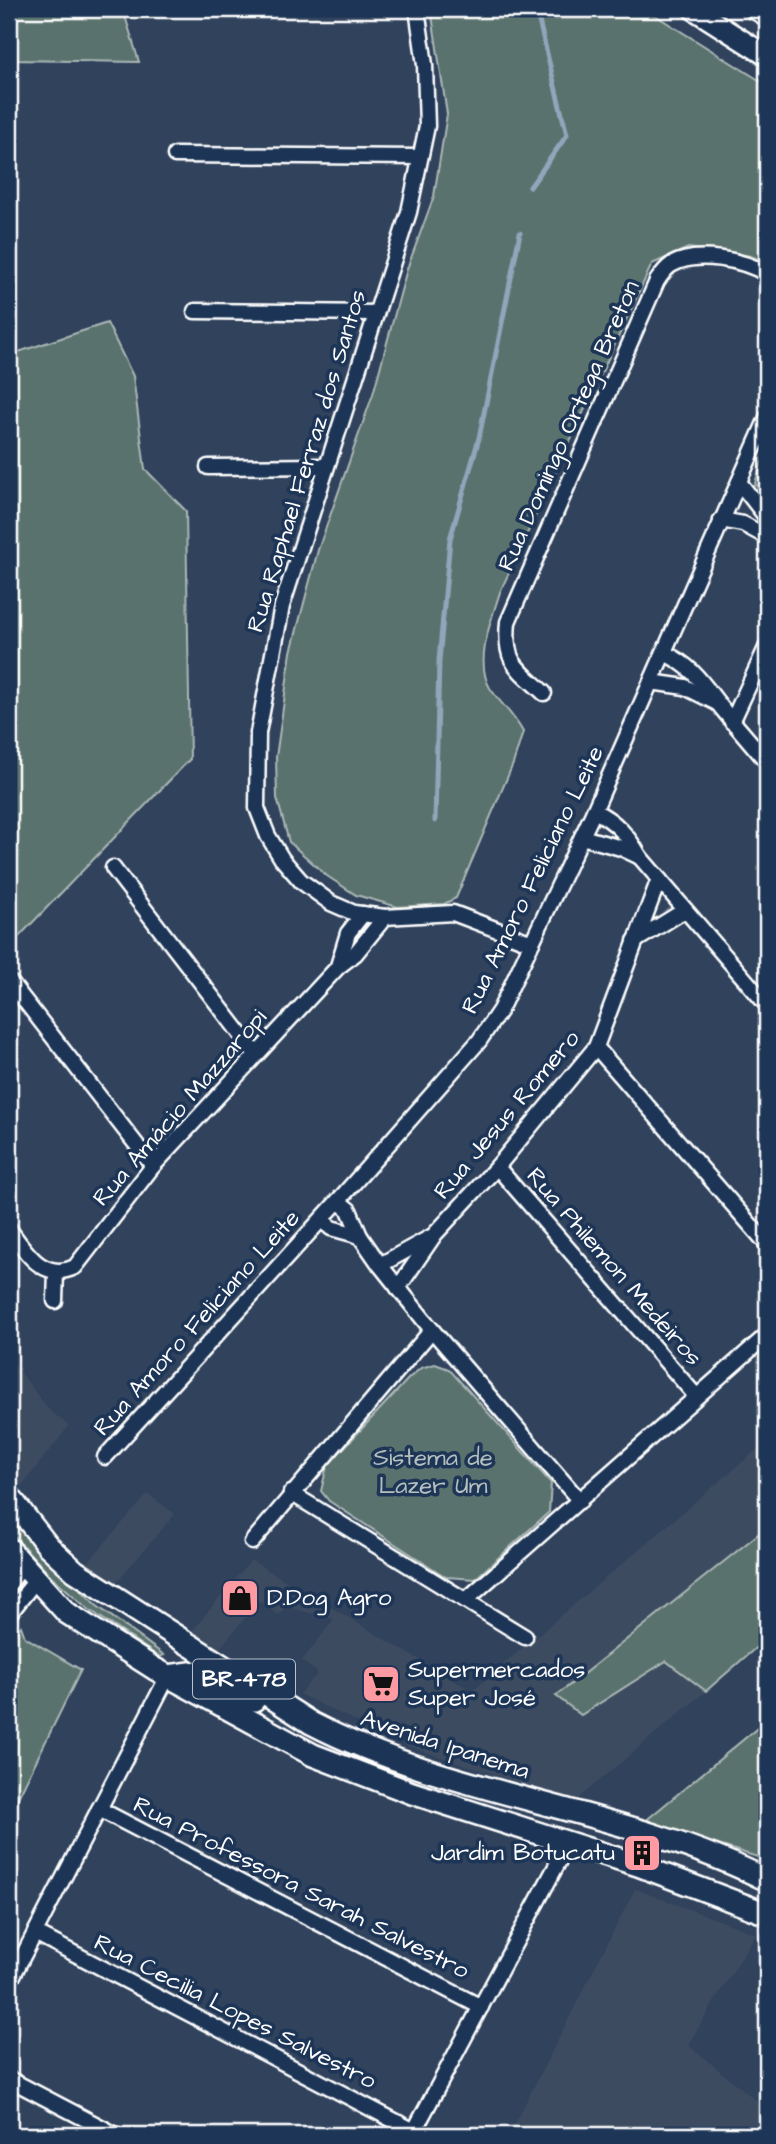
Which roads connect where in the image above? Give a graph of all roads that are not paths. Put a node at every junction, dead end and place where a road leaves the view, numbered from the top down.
1 (417, 9) edge
2 (693, 9) edge
3 (755, 9) edge
4 (767, 16) edge
5 (767, 56) edge
6 (174, 155) dead end
7 (419, 157) junction
8 (767, 274) edge
9 (195, 311) dead end
10 (376, 313) junction
11 (767, 418) edge
12 (324, 466) junction
13 (208, 467) dead end
14 (739, 482) junction
15 (767, 518) edge
16 (721, 520) junction
17 (767, 537) edge
18 (767, 646) edge
19 (664, 653) junction
20 (651, 682) junction
21 (544, 693) dead end
22 (718, 704) junction
23 (732, 722) junction
24 (767, 762) edge
25 (594, 811) junction
26 (582, 838) junction
27 (640, 857) junction
28 (113, 868) dead end
29 (659, 879) junction
30 (331, 903) junction
31 (685, 910) junction
32 (363, 914) junction
33 (385, 917) junction
34 (351, 926) junction
35 (635, 941) junction
36 (532, 943) junction
37 (338, 967) junction
38 (11, 983) dead end
39 (767, 1004) edge
40 (596, 1047) junction
41 (257, 1054) junction
42 (153, 1166) junction
43 (497, 1167) junction
44 (338, 1201) junction
45 (322, 1219) junction
46 (9, 1229) edge
47 (435, 1234) junction
48 (360, 1236) junction
49 (767, 1244) edge
50 (380, 1265) junction
51 (56, 1272) junction
52 (398, 1287) junction
53 (55, 1301) dead end
54 (432, 1330) junction
55 (767, 1335) edge
56 (696, 1396) junction
57 (105, 1457) dead end
58 (291, 1493) junction
59 (9, 1496) edge
60 (580, 1500) junction
61 (252, 1542) dead end
62 (9, 1549) edge
63 (29, 1574) junction
64 (9, 1584) edge
65 (466, 1601) junction
66 (9, 1614) edge
67 (525, 1637) dead end
68 (169, 1676) junction
69 (311, 1723) junction
70 (519, 1797) junction
71 (99, 1809) junction
72 (568, 1844) junction
73 (767, 1880) edge
74 (767, 1914) edge
75 (35, 1933) junction
76 (9, 1983) edge
77 (481, 2007) junction
78 (9, 2079) edge
79 (413, 2133) edge
80 (116, 2135) edge

1 - 7 street, Rua Raphael Ferraz dos Santos
2 - 5 main road
3 - 4 main road
6 - 7 street
7 - 10 street, Rua Raphael Ferraz dos Santos
8 - 21 street, Rua Domingo Ortega Breton
9 - 10 street
10 - 12 street, Rua Raphael Ferraz dos Santos
11 - 14 street, Rua Amoro Feliciano Leite
12 - 13 street
12 - 30 street, Rua Raphael Ferraz dos Santos
14 - 15 street
14 - 16 street, Rua Amoro Feliciano Leite
16 - 17 street
16 - 19 street, Rua Amoro Feliciano Leite
18 - 23 street
19 - 20 street, Rua Amoro Feliciano Leite
19 - 22 street
20 - 22 street
20 - 25 street, Rua Amoro Feliciano Leite
22 - 23 street
23 - 24 street
25 - 26 street, Rua Amoro Feliciano Leite
25 - 27 street
26 - 27 street
26 - 36 street, Rua Amoro Feliciano Leite
27 - 29 street
28 - 41 street
29 - 31 street
29 - 35 street, Rua Jesus Romero
30 - 32 street, Rua Raphael Ferraz dos Santos
30 - 34 street
31 - 35 street
31 - 39 street
32 - 33 street, Rua Raphael Ferraz dos Santos
32 - 34 street, Rua Amácio Mazzaropi
33 - 36 street, Rua Raphael Ferraz dos Santos
33 - 37 street, Rua Amácio Mazzaropi
34 - 37 street, Rua Amácio Mazzaropi
35 - 40 street, Rua Jesus Romero
36 - 44 street, Rua Amoro Feliciano Leite
37 - 41 street, Rua Amácio Mazzaropi
38 - 42 street
40 - 43 street, Rua Jesus Romero
40 - 49 street
41 - 42 street, Rua Amácio Mazzaropi
42 - 51 street, Rua Amácio Mazzaropi
43 - 47 street, Rua Jesus Romero
43 - 56 street, Rua Philemon Medeiros
44 - 45 street, Rua Amoro Feliciano Leite
44 - 48 street
45 - 48 street
45 - 57 street, Rua Amoro Feliciano Leite
46 - 51 street
47 - 50 street, Rua Jesus Romero
47 - 52 street, Rua Jesus Romero
48 - 50 street
50 - 52 street
51 - 53 street
52 - 54 street
54 - 58 street
54 - 60 street
55 - 56 street
56 - 60 street
58 - 61 street
58 - 65 street
59 - 69 main road, Avenida Ipanema / BR-478
60 - 65 street
62 - 63 main road, BR-478
63 - 64 street
63 - 66 street
63 - 68 main road, BR-478
65 - 67 street
68 - 69 main road
68 - 71 street
68 - 72 main road, BR-478
69 - 70 main road, Avenida Ipanema / BR-478
70 - 72 main road
70 - 73 main road, Avenida Ipanema / BR-478
71 - 75 street
71 - 77 street, Rua Professora Sarah Salvestro
72 - 74 main road, BR-478
72 - 77 street
75 - 76 street
75 - 79 street, Rua Cecilia Lopes Salvestro
77 - 79 street
78 - 80 street

